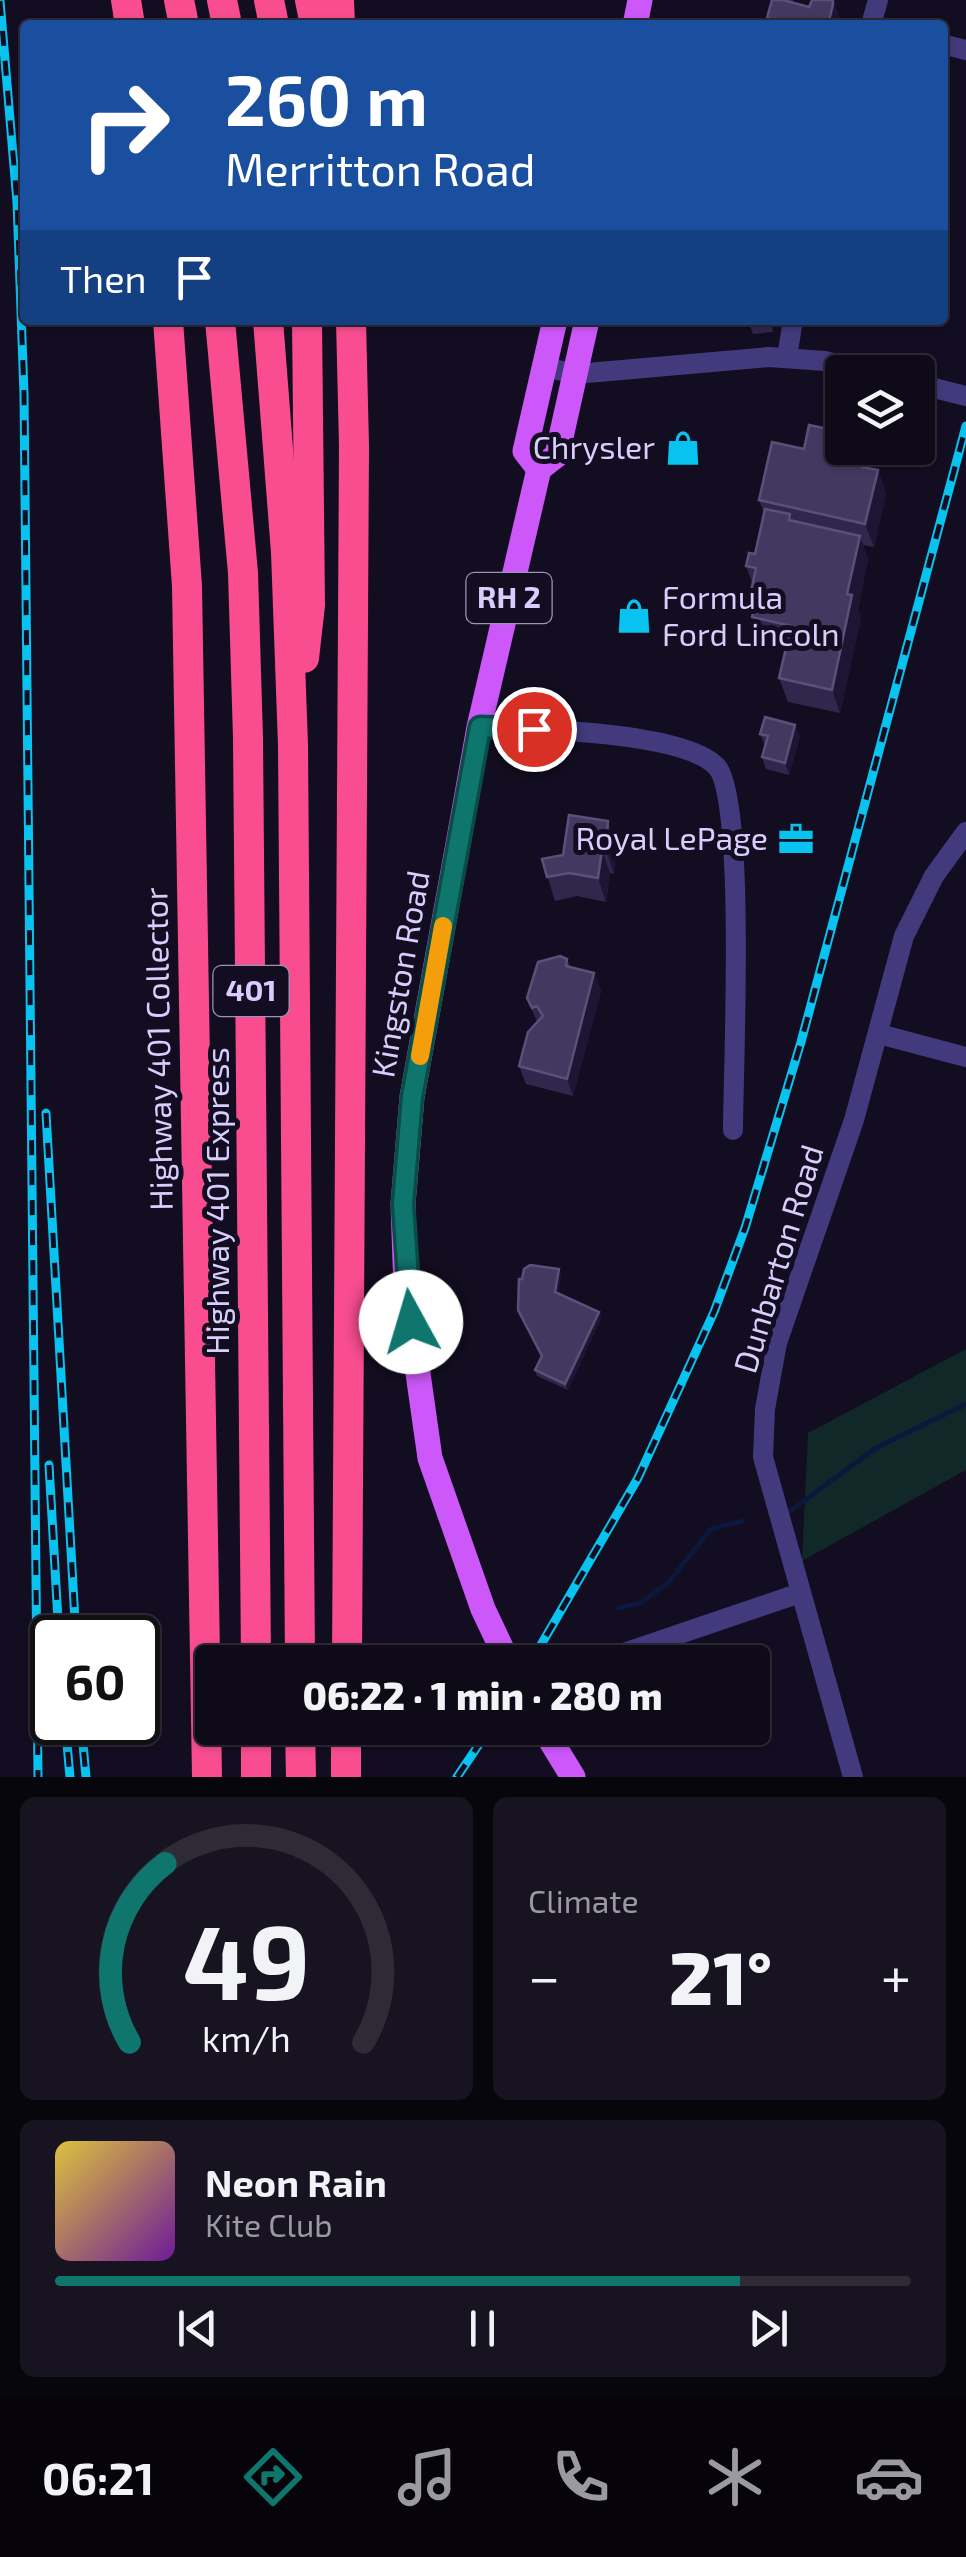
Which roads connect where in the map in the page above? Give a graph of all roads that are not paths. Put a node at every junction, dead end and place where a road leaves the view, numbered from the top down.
1 (168, 325) edge
2 (220, 325) edge
3 (268, 325) edge
4 (307, 325) edge
5 (350, 325) edge
6 (554, 325) edge
7 (585, 325) edge
8 (793, 325) edge
9 (787, 357) junction
10 (825, 361) edge
11 (544, 368) junction
12 (576, 374) junction
13 (935, 388) edge
14 (966, 396) edge
15 (539, 469) junction
16 (480, 727) junction
17 (294, 745) junction
18 (966, 832) edge
19 (878, 1034) junction
20 (966, 1057) edge
21 (732, 1130) dead end
22 (800, 1593) junction
23 (256, 1645) edge
24 (300, 1645) edge
25 (347, 1645) edge
26 (501, 1645) edge
27 (647, 1645) edge
28 (256, 1745) edge
29 (300, 1745) edge
30 (346, 1745) edge
31 (553, 1745) edge
32 (207, 1777) edge
33 (256, 1777) edge
34 (300, 1777) edge
35 (346, 1777) edge
36 (573, 1777) edge
37 (853, 1777) edge

1 - 32 highway, Highway 401 Collector / 401
2 - 23 highway, Highway 401 Express / 401
3 - 17 highway, 401
4 - 17 highway
5 - 25 highway
6 - 11 main road, Kingston Road / RH 2
7 - 12 main road, Kingston Road / RH 2
8 - 9 street
9 - 10 street
9 - 12 street
11 - 12 street
11 - 15 main road, Kingston Road / RH 2
12 - 15 main road, Kingston Road / RH 2
13 - 14 street
15 - 16 main road, Kingston Road / RH 2
16 - 21 street
16 - 26 main road, Kingston Road / RH 2
17 - 24 highway, 401
18 - 19 street, Dunbarton Road
19 - 20 street
19 - 22 street, Dunbarton Road
22 - 27 street
22 - 37 street, Dunbarton Road
28 - 33 highway
29 - 34 highway
30 - 35 highway
31 - 36 main road

